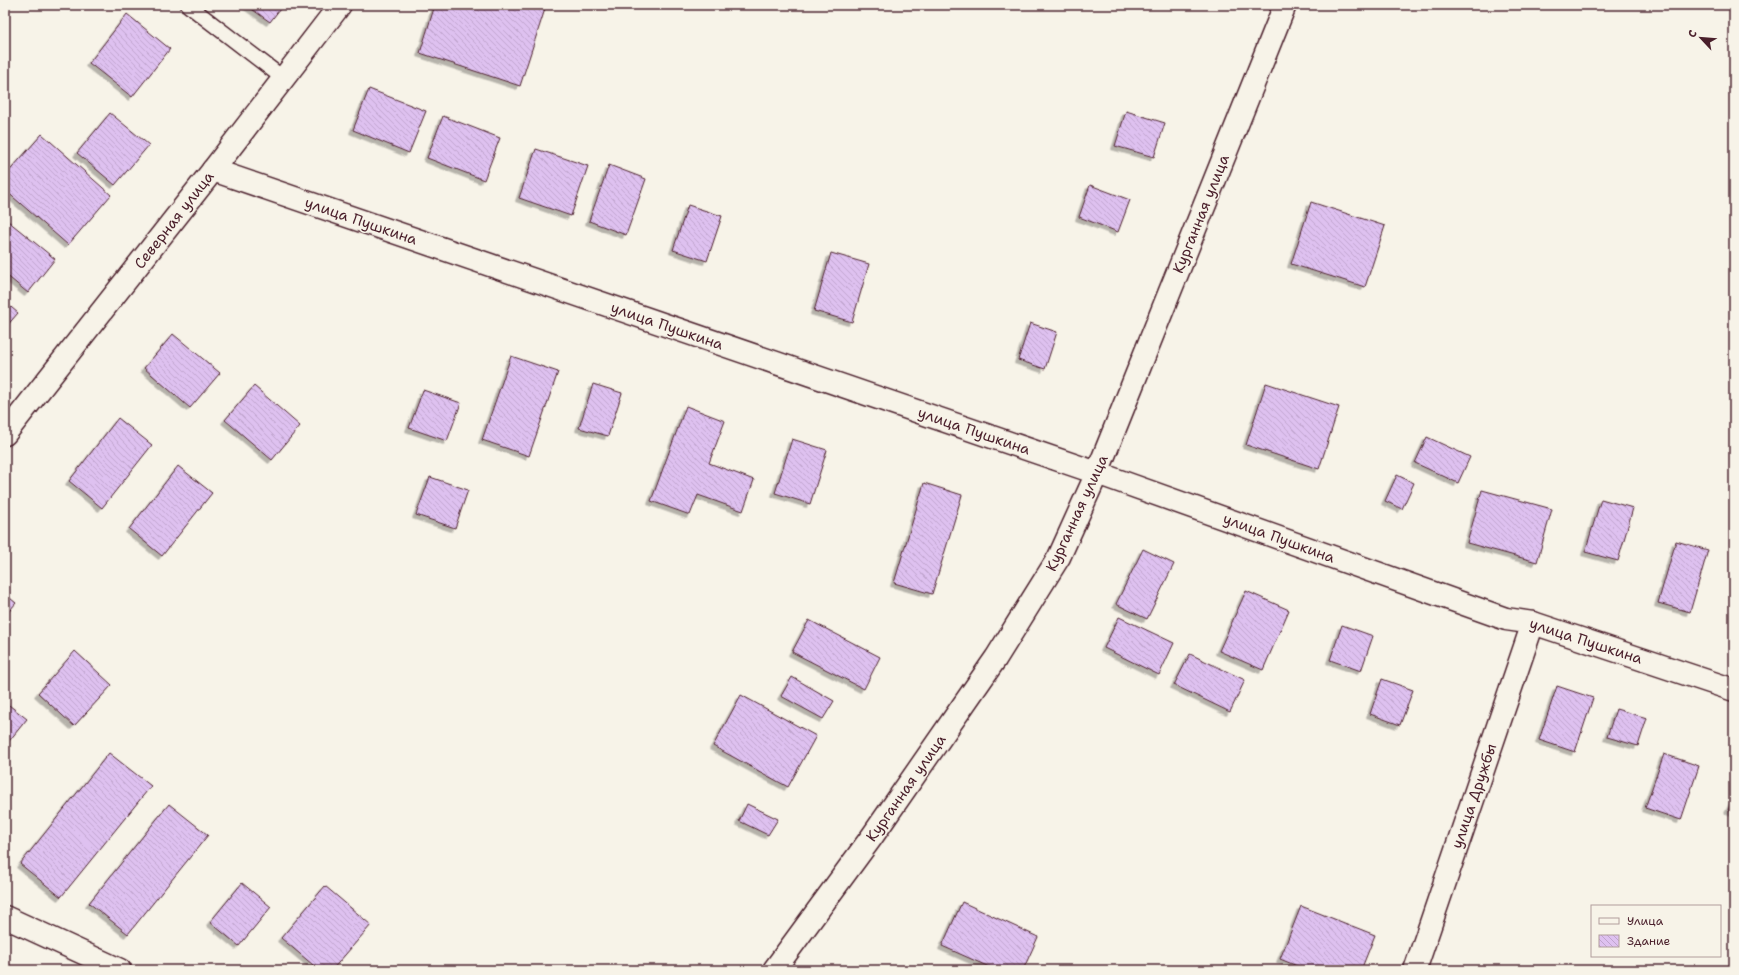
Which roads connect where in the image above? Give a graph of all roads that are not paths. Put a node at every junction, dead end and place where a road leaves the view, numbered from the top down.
1 (188, 5) edge
2 (340, 5) edge
3 (1285, 5) edge
4 (283, 78) junction
5 (213, 170) junction
6 (5, 434) edge
7 (1097, 473) junction
8 (1533, 623) junction
9 (1734, 690) edge
10 (5, 917) edge
11 (120, 970) edge
12 (774, 970) edge
13 (1415, 970) edge

1 - 4 lane
2 - 4 street, Северная улица
3 - 7 street, Курганная улица
4 - 5 street, Северная улица
5 - 6 street, Северная улица
5 - 7 street, улица Пушкина
7 - 8 street, улица Пушкина
7 - 12 street, Курганная улица
8 - 9 street, улица Пушкина
8 - 13 street, улица Дружбы
10 - 11 street

